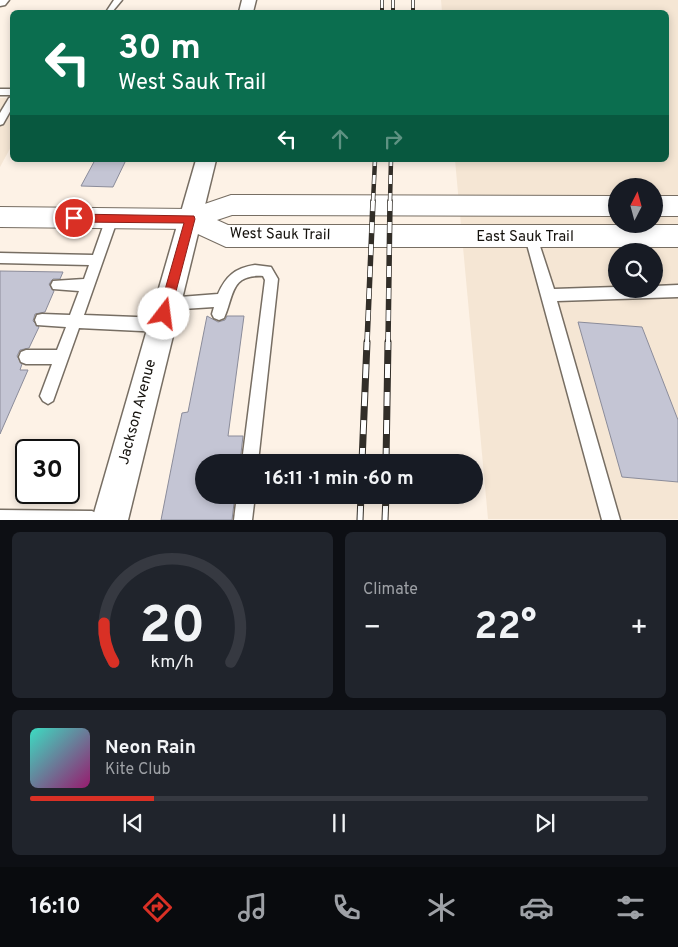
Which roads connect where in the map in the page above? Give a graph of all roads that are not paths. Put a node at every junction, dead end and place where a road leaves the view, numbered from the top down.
1 (10, 104) edge
2 (0, 122) edge
3 (205, 162) edge
4 (608, 206) edge
5 (663, 206) edge
6 (678, 206) edge
7 (0, 218) edge
8 (112, 218) junction
9 (190, 219) junction
10 (678, 236) edge
11 (372, 237) joint
12 (531, 237) junction
13 (0, 258) edge
14 (97, 260) junction
15 (58, 285) dead end
16 (88, 285) junction
17 (678, 291) edge
18 (549, 295) junction
19 (165, 314) junction
20 (42, 320) dead end
21 (76, 320) junction
22 (62, 357) junction
23 (26, 358) dead end
24 (48, 396) dead end
25 (251, 454) edge
26 (245, 504) edge
27 (0, 519) edge
28 (92, 520) edge
29 (110, 520) edge
30 (243, 520) edge
31 (611, 520) edge

1 - 2 lane
3 - 9 street, Jackson Avenue
4 - 9 main road, West Sauk Trail
5 - 6 main road
7 - 8 main road, West Sauk Trail
8 - 9 main road, West Sauk Trail
8 - 14 lane
9 - 11 main road, West Sauk Trail
9 - 19 street, Jackson Avenue
10 - 12 main road, East Sauk Trail
11 - 12 main road, East Sauk Trail
12 - 18 lane
13 - 14 lane
14 - 16 lane
15 - 16 lane
16 - 21 lane
17 - 18 lane
18 - 31 lane
19 - 21 lane
19 - 25 lane
19 - 29 street, Jackson Avenue
20 - 21 lane
21 - 22 lane
22 - 23 lane
22 - 24 lane
26 - 30 lane
27 - 28 lane

